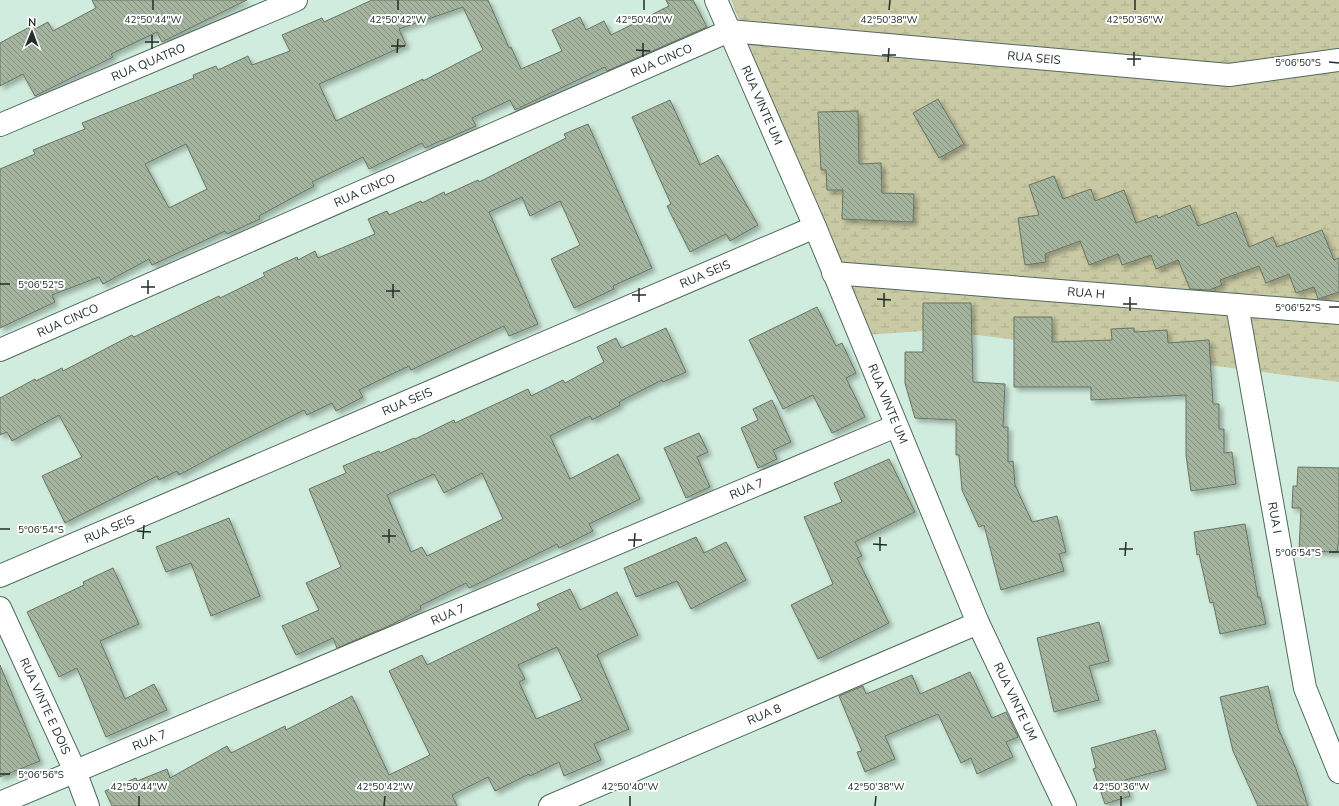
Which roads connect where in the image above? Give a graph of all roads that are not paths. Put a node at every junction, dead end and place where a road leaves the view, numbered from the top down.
1 (296, 0) edge
2 (716, 0) edge
3 (729, 31) junction
4 (1339, 60) edge
5 (0, 125) edge
6 (815, 227) junction
7 (834, 273) junction
8 (1237, 305) junction
9 (1339, 313) edge
10 (0, 350) edge
11 (896, 426) junction
12 (0, 576) edge
13 (0, 608) edge
14 (978, 623) junction
15 (75, 772) junction
16 (1339, 772) edge
17 (0, 803) edge
18 (88, 806) edge
19 (550, 806) edge
20 (1065, 806) edge

1 - 5 street, RUA QUATRO
2 - 3 street, RUA VINTE UM
3 - 4 street, RUA SEIS
3 - 6 street, RUA VINTE UM
3 - 10 street, RUA CINCO
6 - 7 street, RUA VINTE UM
6 - 12 street, RUA SEIS
7 - 8 street, RUA H
7 - 11 street, RUA VINTE UM
8 - 9 street, RUA H
8 - 16 street, RUA I
11 - 14 street, RUA VINTE UM
11 - 15 street, RUA 7
13 - 15 street, RUA VINTE E DOIS
14 - 19 street, RUA 8
14 - 20 street, RUA VINTE UM
15 - 17 street, RUA 7
15 - 18 street, RUA VINTE E DOIS

